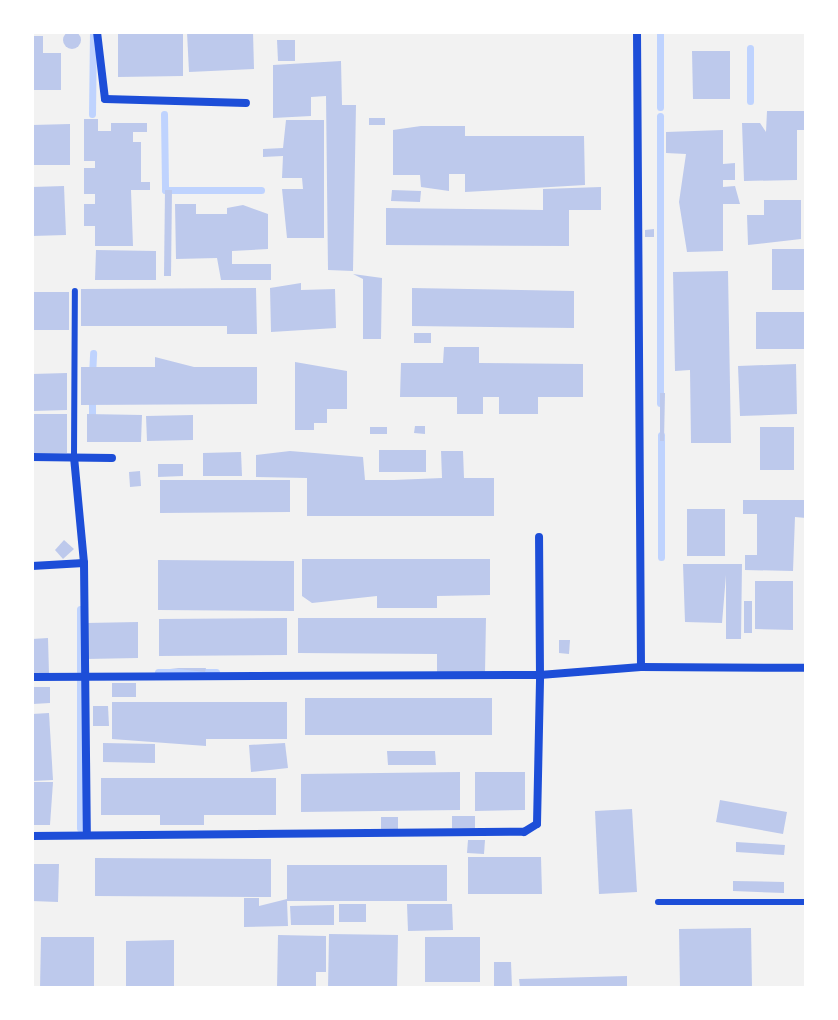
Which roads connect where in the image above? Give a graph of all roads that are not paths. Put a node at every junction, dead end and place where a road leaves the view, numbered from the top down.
1 (97, 32) edge
2 (637, 32) edge
3 (246, 103) dead end
4 (75, 291) dead end
5 (32, 457) edge
6 (74, 457) junction
7 (112, 458) dead end
8 (539, 537) dead end
9 (84, 563) junction
10 (32, 566) edge
11 (641, 667) junction
12 (806, 668) edge
13 (540, 675) junction
14 (84, 676) junction
15 (32, 677) edge
16 (87, 835) junction
17 (32, 836) edge
18 (658, 902) dead end
19 (806, 902) edge

1 - 3 street
2 - 11 street
4 - 6 lane
5 - 6 street
6 - 7 street
6 - 9 street
8 - 13 street
9 - 10 street
9 - 14 street
11 - 12 street
11 - 13 street
13 - 14 street
13 - 16 street
14 - 15 street
14 - 16 street
16 - 17 street
18 - 19 lane

